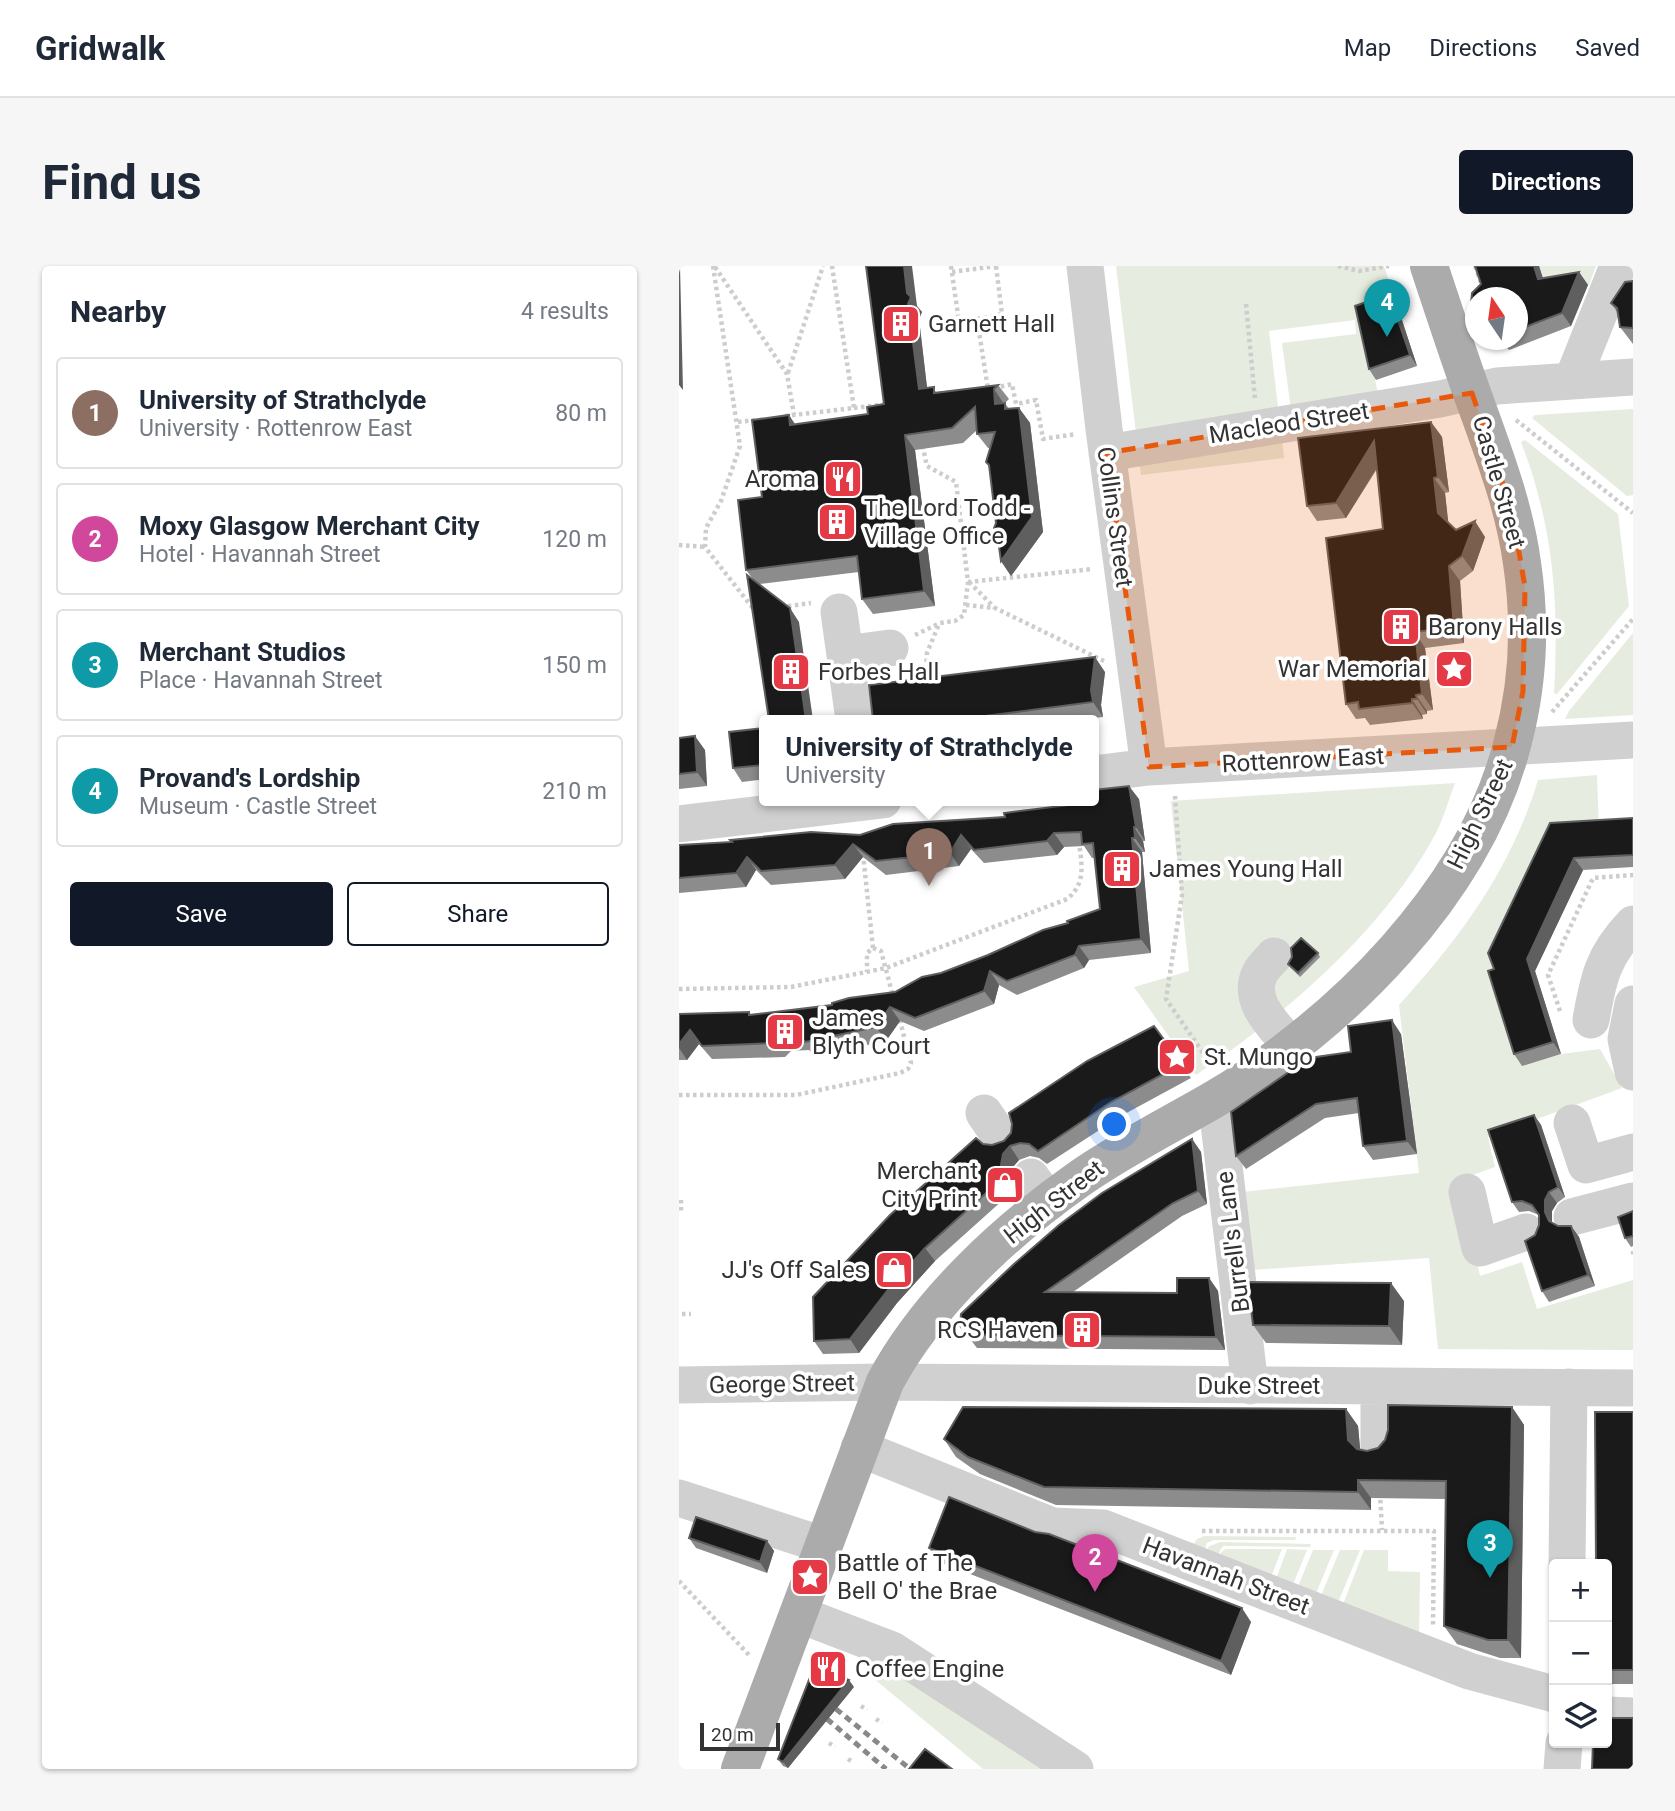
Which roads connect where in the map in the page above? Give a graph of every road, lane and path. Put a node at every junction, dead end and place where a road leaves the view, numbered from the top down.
1 (714, 266) edge
2 (823, 266) edge
3 (832, 266) edge
4 (996, 266) edge
5 (1085, 266) edge
6 (1338, 266) edge
7 (1389, 266) edge
8 (1429, 266) edge
9 (1475, 266) edge
10 (1618, 266) edge
11 (952, 269) edge
12 (1482, 287) edge
13 (1247, 304) dead end
14 (978, 319) junction
15 (787, 374) junction
16 (1633, 377) edge
17 (1572, 380) junction
18 (1472, 393) junction
19 (897, 402) edge
20 (854, 408) junction
21 (794, 415) junction
22 (783, 417) edge
23 (760, 419) edge
24 (738, 422) junction
25 (1258, 428) junction
26 (920, 440) edge
27 (1105, 441) junction
28 (1633, 513) edge
29 (679, 545) edge
30 (705, 547) junction
31 (1122, 566) junction
32 (968, 582) junction
33 (966, 605) junction
34 (778, 608) edge
35 (826, 608) joint
36 (995, 608) junction
37 (767, 609) edge
38 (1633, 619) edge
39 (940, 623) junction
40 (890, 648) joint
41 (845, 654) junction
42 (1135, 658) junction
43 (924, 694) edge
44 (853, 715) edge
45 (1550, 715) dead end
46 (1633, 740) edge
47 (1512, 747) junction
48 (1161, 767) junction
49 (1099, 773) edge
50 (830, 806) edge
51 (679, 824) edge
52 (1079, 841) edge
53 (862, 846) edge
54 (1633, 875) edge
55 (1633, 924) edge
56 (873, 948) junction
57 (1275, 956) dead end
58 (886, 968) junction
59 (867, 972) junction
60 (679, 989) edge
61 (1633, 1004) edge
62 (1576, 1017) joint
63 (1291, 1046) junction
64 (1633, 1072) edge
65 (1222, 1094) junction
66 (679, 1096) edge
67 (1572, 1123) dead end
68 (1633, 1152) edge
69 (1467, 1192) dead end
70 (681, 1200) dead end
71 (1633, 1201) edge
72 (681, 1212) dead end
73 (1572, 1217) dead end
74 (1526, 1232) dead end
75 (682, 1314) dead end
76 (691, 1314) dead end
77 (885, 1382) junction
78 (679, 1385) edge
79 (1250, 1386) junction
80 (1379, 1386) junction
81 (1569, 1387) junction
82 (1633, 1388) edge
83 (859, 1448) junction
84 (1379, 1448) joint
85 (679, 1498) edge
86 (1382, 1530) junction
87 (1194, 1531) dead end
88 (823, 1545) junction
89 (1567, 1559) edge
90 (679, 1581) edge
91 (798, 1614) junction
92 (1433, 1657) junction
93 (774, 1677) junction
94 (1549, 1693) edge
95 (861, 1706) dead end
96 (867, 1710) dead end
97 (1612, 1715) edge
98 (1633, 1716) edge
99 (876, 1719) dead end
100 (882, 1723) dead end
101 (829, 1743) dead end
102 (835, 1748) dead end
103 (1564, 1748) edge
104 (740, 1769) edge
105 (1075, 1769) edge
106 (1562, 1769) edge

1 - 15 path
1 - 24 path
2 - 15 path
3 - 20 path
4 - 11 path
4 - 14 path
5 - 27 street, Collins Street
6 - 7 path
8 - 18 main road, Castle Street
9 - 12 path
10 - 17 street
11 - 14 path
13 - 25 path
14 - 27 path
15 - 21 path
16 - 17 street, Macleod Street
17 - 18 street, Macleod Street
18 - 25 street, Macleod Street
18 - 28 path
18 - 47 main road, Castle Street
19 - 20 path
20 - 21 path
21 - 22 path
23 - 24 path
24 - 30 path
25 - 27 street, Macleod Street
26 - 32 path
27 - 31 street, Collins Street
29 - 30 path
30 - 37 path
31 - 32 path
31 - 42 street, Collins Street
32 - 33 path
32 - 36 path
33 - 36 path
33 - 39 path
34 - 35 path
35 - 41 street
36 - 42 path
38 - 45 path
39 - 40 path
39 - 43 path
40 - 41 street
41 - 44 street
42 - 48 street, Collins Street
46 - 47 street, Rottenrow East
47 - 48 street, Rottenrow East
47 - 63 main road, High Street
48 - 49 street, Rottenrow East
48 - 65 path
50 - 51 street
52 - 58 path
53 - 56 path
54 - 62 path
55 - 62 street
56 - 58 path
56 - 59 path
57 - 63 street
58 - 59 path
58 - 66 path
59 - 60 path
61 - 64 street
63 - 65 main road, High Street
65 - 77 main road, High Street
65 - 79 street, Burrell's Lane
67 - 68 street
69 - 74 street
70 - 72 path
71 - 73 street
75 - 76 path
77 - 78 street, George Street
77 - 79 street, Duke Street
77 - 83 main road, High Street
79 - 80 street, Duke Street
80 - 81 street, Duke Street
80 - 84 street
81 - 82 street, Duke Street
81 - 89 street
83 - 88 main road, High Street
83 - 92 street, Havannah Street
84 - 86 path
85 - 88 street
86 - 87 path
86 - 92 path
88 - 91 main road, High Street
90 - 93 path
91 - 93 main road, High Street
91 - 105 street
92 - 94 street, Havannah Street
93 - 104 main road, High Street
95 - 96 path
97 - 98 street
99 - 100 path
101 - 102 path
103 - 106 street

